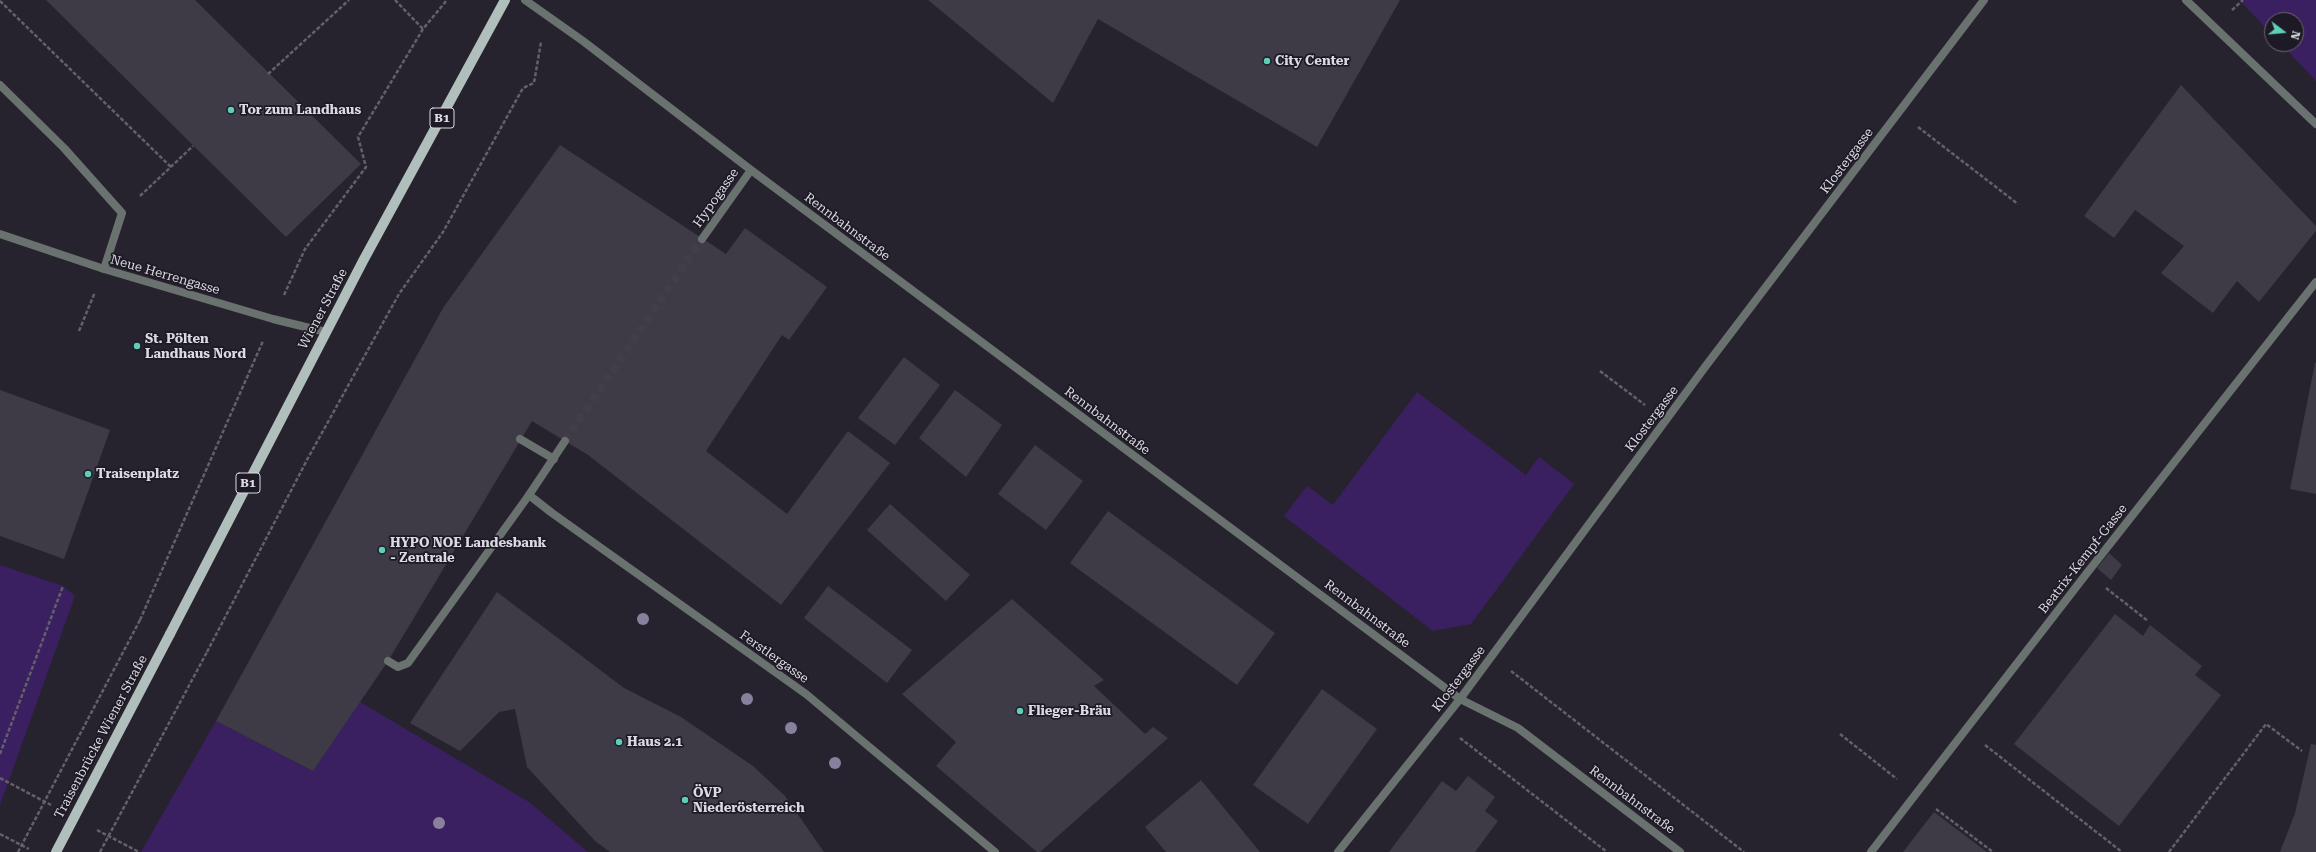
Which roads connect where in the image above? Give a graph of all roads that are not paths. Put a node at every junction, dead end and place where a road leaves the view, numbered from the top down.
1 (505, 0) edge
2 (525, 0) edge
3 (1984, 0) edge
4 (2186, 0) edge
5 (0, 85) edge
6 (2316, 124) edge
7 (751, 170) junction
8 (0, 234) edge
9 (702, 239) tunnel mouth
10 (104, 269) junction
11 (2316, 282) edge
12 (326, 332) junction
13 (520, 439) dead end
14 (565, 441) tunnel mouth
15 (554, 459) junction
16 (529, 495) junction
17 (170, 634) joint
18 (388, 661) dead end
19 (1460, 699) junction
20 (56, 852) edge
21 (995, 852) edge
22 (1338, 852) edge
23 (1680, 852) edge
24 (1871, 852) edge

1 - 12 main road, Wiener Straße / B1
2 - 7 street, Rennbahnstraße
3 - 19 street, Klostergasse
4 - 6 street
5 - 10 street
7 - 9 street, Hypogasse
7 - 19 street, Rennbahnstraße
8 - 10 street, Neue Herrengasse
10 - 12 street, Neue Herrengasse
11 - 24 street, Beatrix-Kempf-Gasse
12 - 17 main road, Wiener Straße / B1
13 - 15 street
14 - 15 street
15 - 16 street
16 - 18 street
16 - 21 street, Ferstlergasse
17 - 20 main road, Traisenbrücke Wiener Straße / B1, bridge
19 - 22 street, Klostergasse
19 - 23 street, Rennbahnstraße

